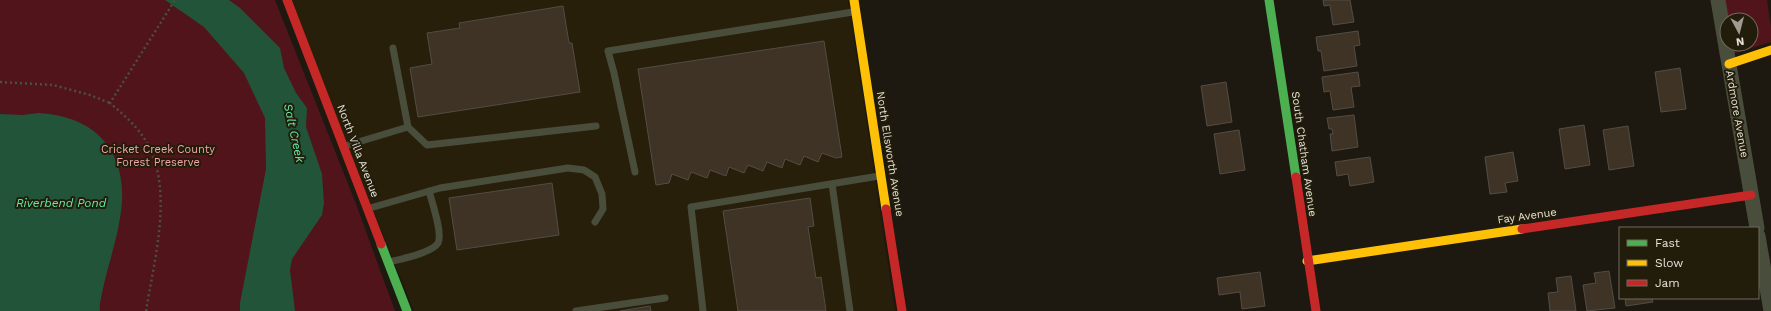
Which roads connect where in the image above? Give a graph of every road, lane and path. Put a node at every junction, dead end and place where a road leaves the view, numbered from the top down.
1 (175, 0) edge
2 (287, 0) edge
3 (854, 0) edge
4 (1269, 0) edge
5 (1718, 0) edge
6 (856, 12) junction
7 (393, 48) dead end
8 (1771, 50) edge
9 (1729, 64) junction
10 (0, 82) edge
11 (110, 103) junction
12 (596, 126) dead end
13 (408, 127) junction
14 (343, 146) junction
15 (635, 172) dead end
16 (881, 176) junction
17 (832, 184) junction
18 (429, 192) junction
19 (1751, 195) junction
20 (367, 209) junction
21 (595, 222) dead end
22 (1757, 227) edge
23 (1759, 242) edge
24 (1307, 260) junction
25 (388, 262) junction
26 (665, 298) dead end
27 (146, 311) edge
28 (407, 311) edge
29 (576, 311) edge
30 (703, 311) edge
31 (850, 311) edge
32 (902, 311) edge
33 (1316, 311) edge
34 (1771, 311) edge

1 - 11 path
2 - 14 street, North Villa Avenue
3 - 6 street, North Ellsworth Avenue
4 - 24 street, South Chatham Avenue
5 - 9 street, Ardmore Avenue
6 - 15 lane
6 - 16 street, North Ellsworth Avenue
7 - 13 lane
8 - 9 street
9 - 19 street, Ardmore Avenue
10 - 11 path
11 - 27 path
12 - 13 lane
13 - 14 lane
14 - 20 street, North Villa Avenue
16 - 17 lane
16 - 32 street, North Ellsworth Avenue
17 - 30 lane
17 - 31 lane
18 - 20 lane
18 - 21 lane
18 - 25 lane
19 - 22 street, Ardmore Avenue
19 - 24 street, Fay Avenue
20 - 25 street, North Villa Avenue
23 - 34 street
24 - 33 street, South Chatham Avenue
25 - 28 street, North Villa Avenue
26 - 29 lane

